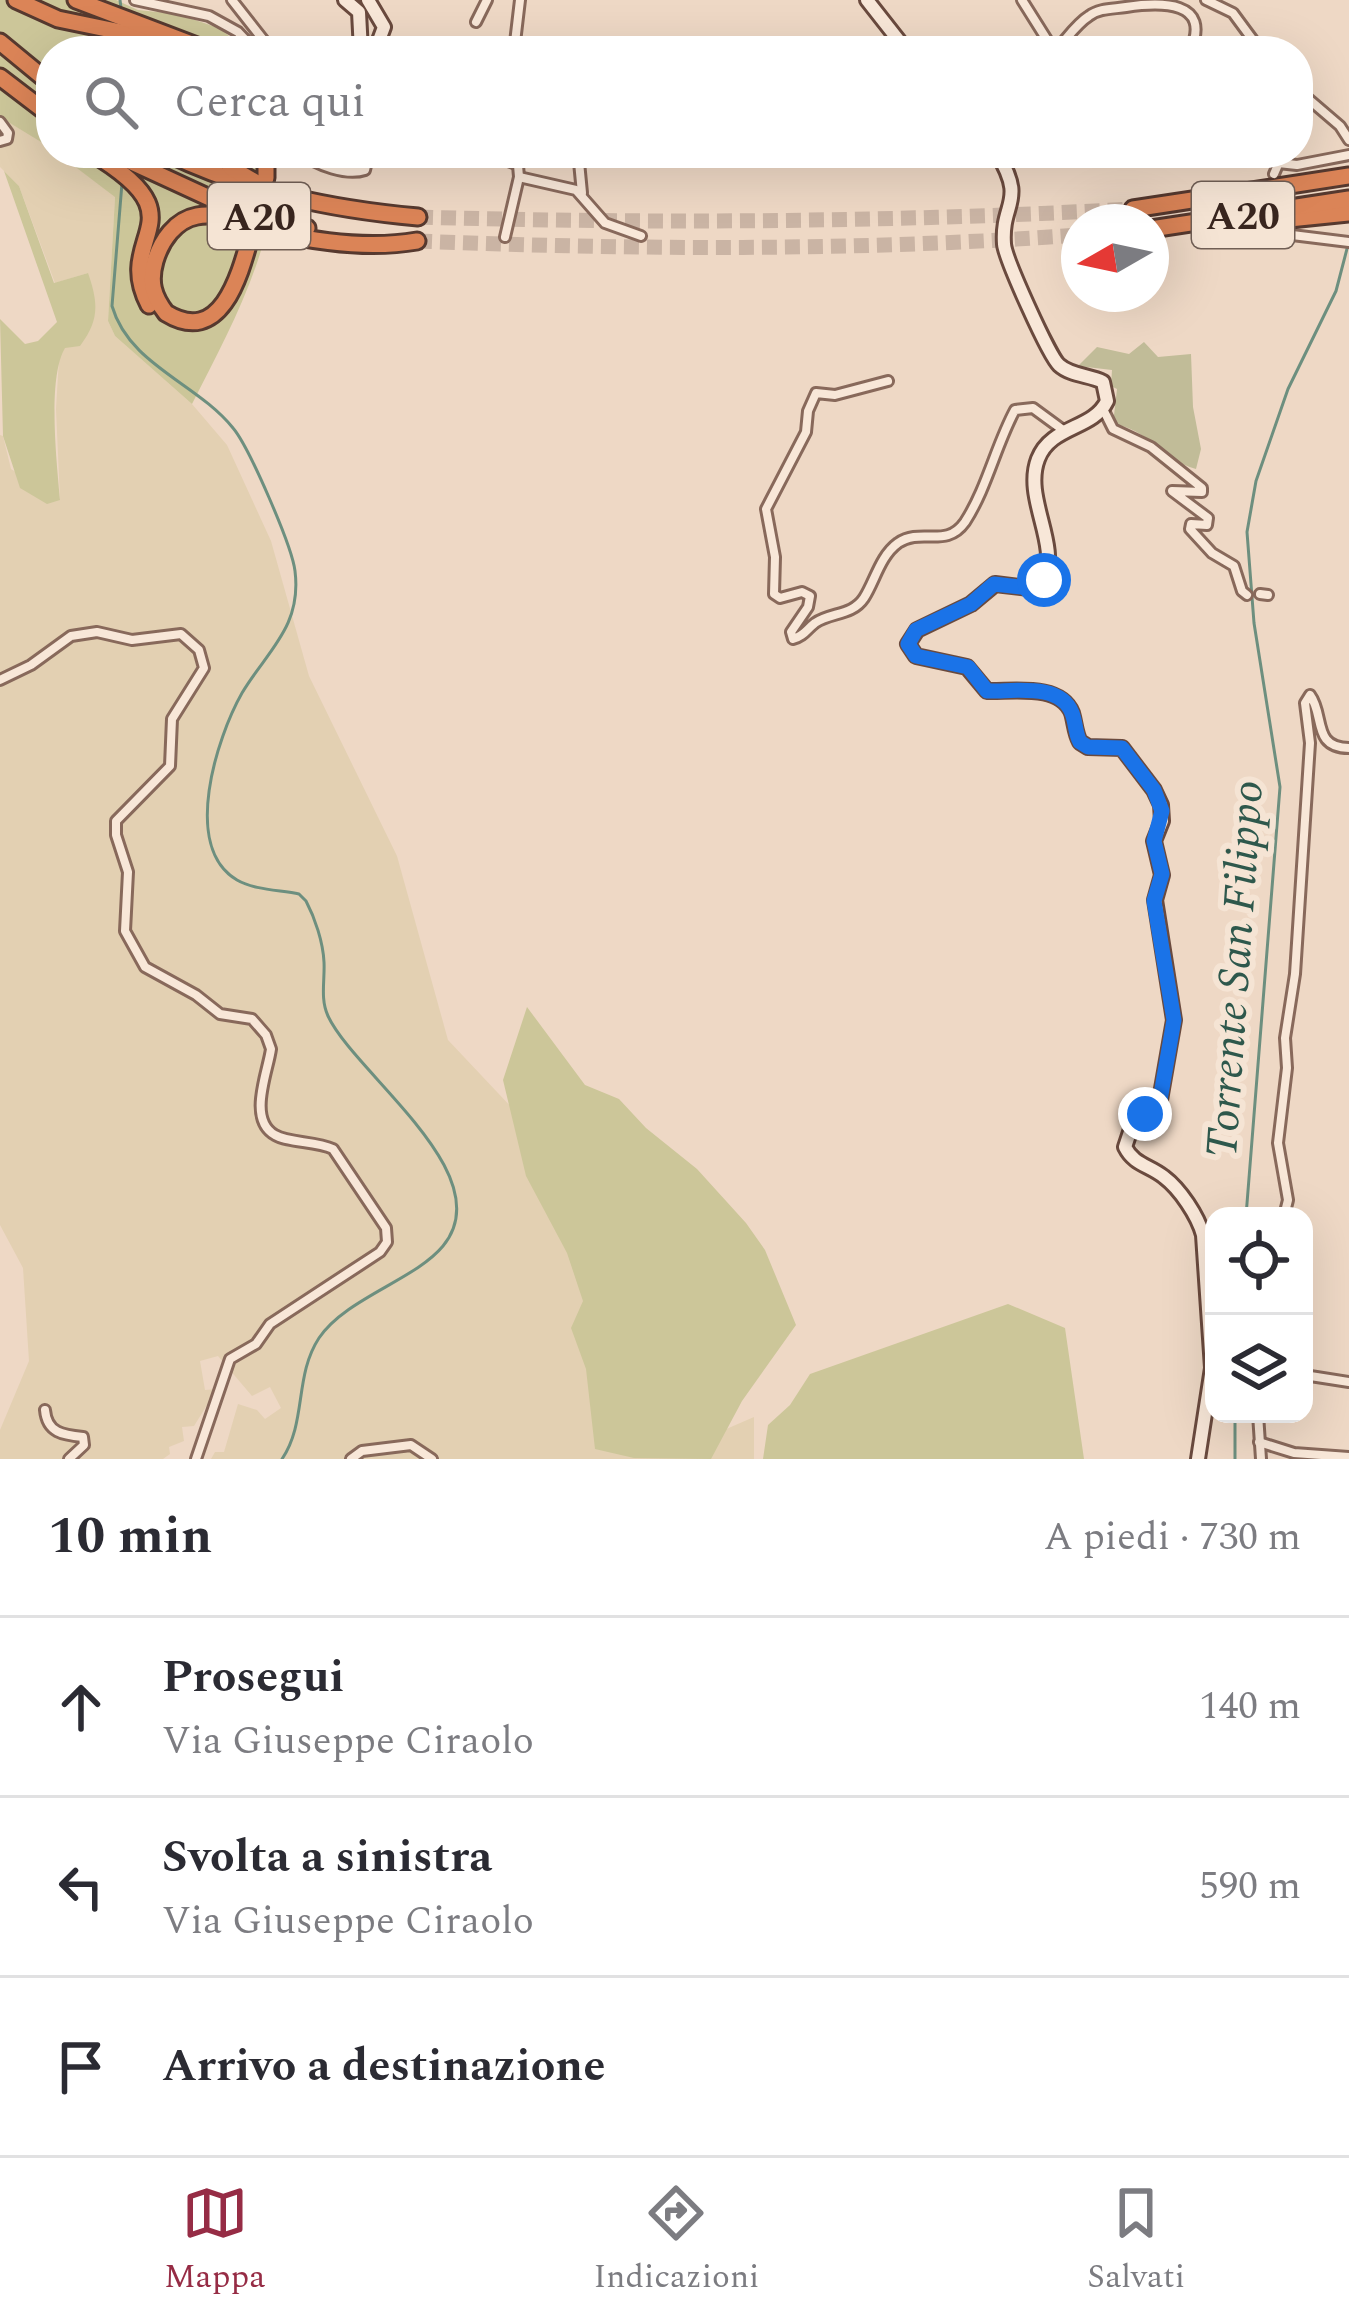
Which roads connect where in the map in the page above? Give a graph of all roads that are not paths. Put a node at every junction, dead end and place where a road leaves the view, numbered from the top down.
1 (7, 0) edge
2 (16, 0) edge
3 (76, 0) edge
4 (93, 0) edge
5 (135, 0) edge
6 (232, 0) edge
7 (344, 0) edge
8 (368, 0) edge
9 (487, 0) edge
10 (520, 0) edge
11 (867, 0) edge
12 (1022, 0) edge
13 (1101, 0) edge
14 (1206, 0) edge
15 (1097, 11) junction
16 (476, 22) dead end
17 (117, 36) edge
18 (140, 36) edge
19 (173, 36) edge
20 (191, 36) edge
21 (242, 36) edge
22 (260, 36) edge
23 (360, 36) edge
24 (381, 36) edge
25 (516, 36) edge
26 (895, 36) edge
27 (1045, 36) edge
28 (1071, 36) edge
29 (1192, 36) edge
30 (1250, 36) edge
31 (0, 41) edge
32 (36, 64) edge
33 (36, 71) edge
34 (3, 81) edge
35 (1313, 103) edge
36 (36, 105) edge
37 (36, 114) edge
38 (0, 122) edge
39 (1349, 140) edge
40 (0, 141) edge
41 (1349, 155) edge
42 (1313, 162) edge
43 (116, 168) edge
44 (142, 168) edge
45 (201, 168) edge
46 (231, 168) edge
47 (263, 168) edge
48 (336, 168) edge
49 (365, 168) edge
50 (518, 168) edge
51 (580, 168) edge
52 (1005, 168) edge
53 (1347, 171) edge
54 (263, 177) dead end
55 (519, 177) junction
56 (582, 195) junction
57 (292, 200) junction
58 (1163, 204) edge
59 (1343, 207) edge
60 (418, 217) tunnel mouth
61 (1169, 228) edge
62 (1278, 228) dead end
63 (641, 236) dead end
64 (505, 237) dead end
65 (1349, 242) edge
66 (888, 381) dead end
67 (1103, 409) junction
68 (1063, 430) junction
69 (1247, 595) dead end
70 (0, 680) edge
71 (1349, 748) edge
72 (1286, 1207) edge
73 (1208, 1315) edge
74 (1313, 1377) edge
75 (1349, 1382) edge
76 (45, 1410) dead end
77 (1205, 1414) edge
78 (1258, 1423) edge
79 (1259, 1442) junction
80 (1349, 1457) edge
81 (69, 1459) edge
82 (196, 1459) edge
83 (351, 1459) edge
84 (432, 1459) edge
85 (1198, 1459) edge
86 (1261, 1459) edge

1 - 17 highway
2 - 18 highway
3 - 19 highway
4 - 20 highway
5 - 21 street
6 - 22 street
7 - 23 street
8 - 24 street
9 - 16 street
10 - 25 street
11 - 26 street
12 - 27 street
13 - 15 street
14 - 30 street
15 - 28 street
15 - 29 street
31 - 32 highway
31 - 33 highway
34 - 36 highway
34 - 37 highway
35 - 39 street
38 - 40 street
41 - 42 street
43 - 44 highway, A20
45 - 57 highway, A20
46 - 57 highway
47 - 54 highway
48 - 49 street
50 - 55 street
51 - 56 street
52 - 67 street
53 - 58 highway, A20
55 - 56 street
55 - 64 street
56 - 63 street
57 - 60 highway, A20
59 - 61 highway
62 - 65 street
66 - 68 street
67 - 68 street
67 - 69 street
68 - 73 street
70 - 82 street
71 - 72 street
74 - 75 street
76 - 81 street
77 - 85 street
78 - 79 street
79 - 80 street
79 - 86 street
83 - 84 street

